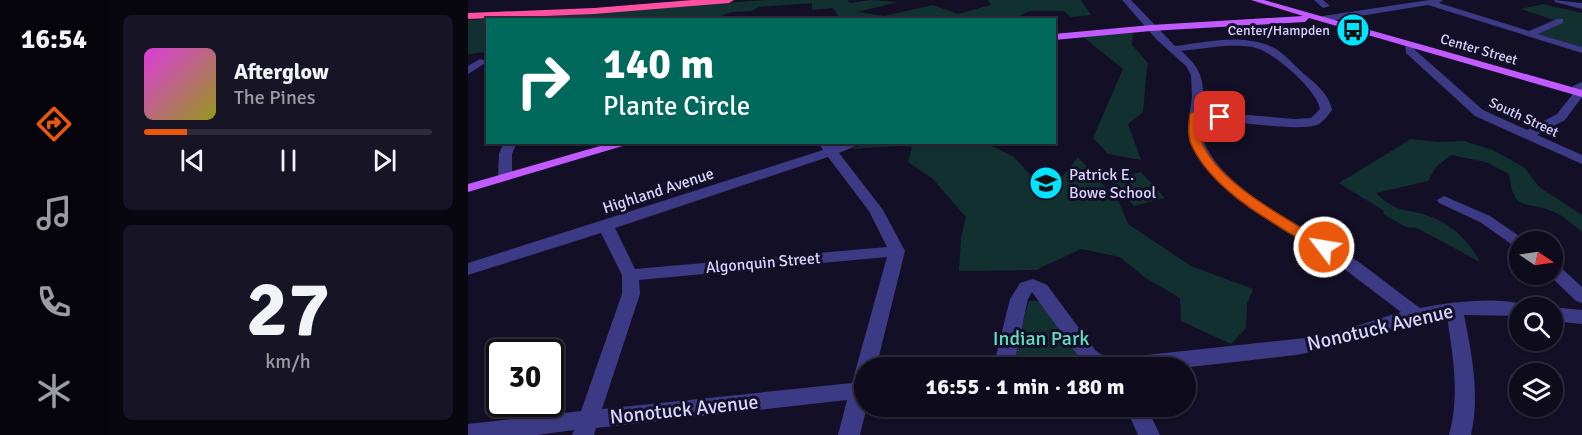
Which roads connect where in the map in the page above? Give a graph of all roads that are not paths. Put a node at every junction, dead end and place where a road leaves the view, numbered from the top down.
1 (709, 0) edge
2 (729, 0) edge
3 (1126, 0) edge
4 (1256, 0) edge
5 (1271, 0) edge
6 (1392, 0) edge
7 (1443, 0) edge
8 (1558, 0) edge
9 (1429, 3) junction
10 (481, 4) dead end
11 (1404, 6) junction
12 (1282, 8) junction
13 (1581, 11) edge
14 (468, 16) edge
15 (1329, 19) junction
16 (1282, 20) junction
17 (1560, 21) dead end
18 (1151, 28) junction
19 (1529, 34) junction
20 (1056, 37) edge
21 (1408, 44) junction
22 (1174, 49) junction
23 (1582, 50) edge
24 (480, 62) dead end
25 (468, 71) edge
26 (1580, 91) edge
27 (1196, 114) junction
28 (1527, 135) junction
29 (510, 144) edge
30 (623, 144) edge
31 (849, 144) edge
32 (828, 148) edge
33 (1582, 160) edge
34 (505, 176) junction
35 (468, 188) edge
36 (1444, 200) dead end
37 (606, 226) junction
38 (1509, 235) edge
39 (897, 250) junction
40 (468, 269) edge
41 (630, 275) junction
42 (1563, 279) edge
43 (1582, 297) edge
44 (1454, 308) junction
45 (1509, 310) edge
46 (1418, 315) junction
47 (1563, 315) edge
48 (1582, 317) edge
49 (869, 357) edge
50 (1006, 357) edge
51 (1090, 357) edge
52 (1196, 358) edge
53 (854, 386) edge
54 (854, 416) edge
55 (1140, 417) edge
56 (586, 427) edge
57 (468, 434) edge
58 (849, 435) edge
59 (1149, 435) edge
60 (1460, 435) edge

1 - 10 highway
2 - 14 highway
3 - 18 street
4 - 12 main road, Center Street
5 - 15 main road, Center Street
6 - 11 street
7 - 9 street
8 - 13 street
9 - 11 street
9 - 19 street
11 - 15 street
12 - 15 main road, Center Street
12 - 16 main road
15 - 16 main road
15 - 21 main road, Center Street
16 - 18 main road
17 - 19 street
18 - 20 main road
18 - 22 street
19 - 23 street
21 - 26 main road, Center Street
21 - 28 street, South Street
22 - 27 street
22 - 27 street
24 - 25 street
26 - 28 street
27 - 46 street
28 - 33 street, South Street
29 - 34 street
30 - 34 main road
31 - 32 street, Highland Avenue
32 - 37 street, Highland Avenue
32 - 39 street
34 - 35 main road
36 - 38 street
37 - 40 street, Highland Avenue
37 - 41 street
39 - 41 street, Algonquin Street
39 - 49 street
41 - 56 street
42 - 43 street
44 - 45 street, Nonotuck Avenue
44 - 46 street, Nonotuck Avenue
44 - 60 street
46 - 52 street, Nonotuck Avenue
47 - 48 street
50 - 51 street
53 - 56 street, Nonotuck Avenue
54 - 58 street
55 - 59 street
56 - 57 street, Nonotuck Avenue

